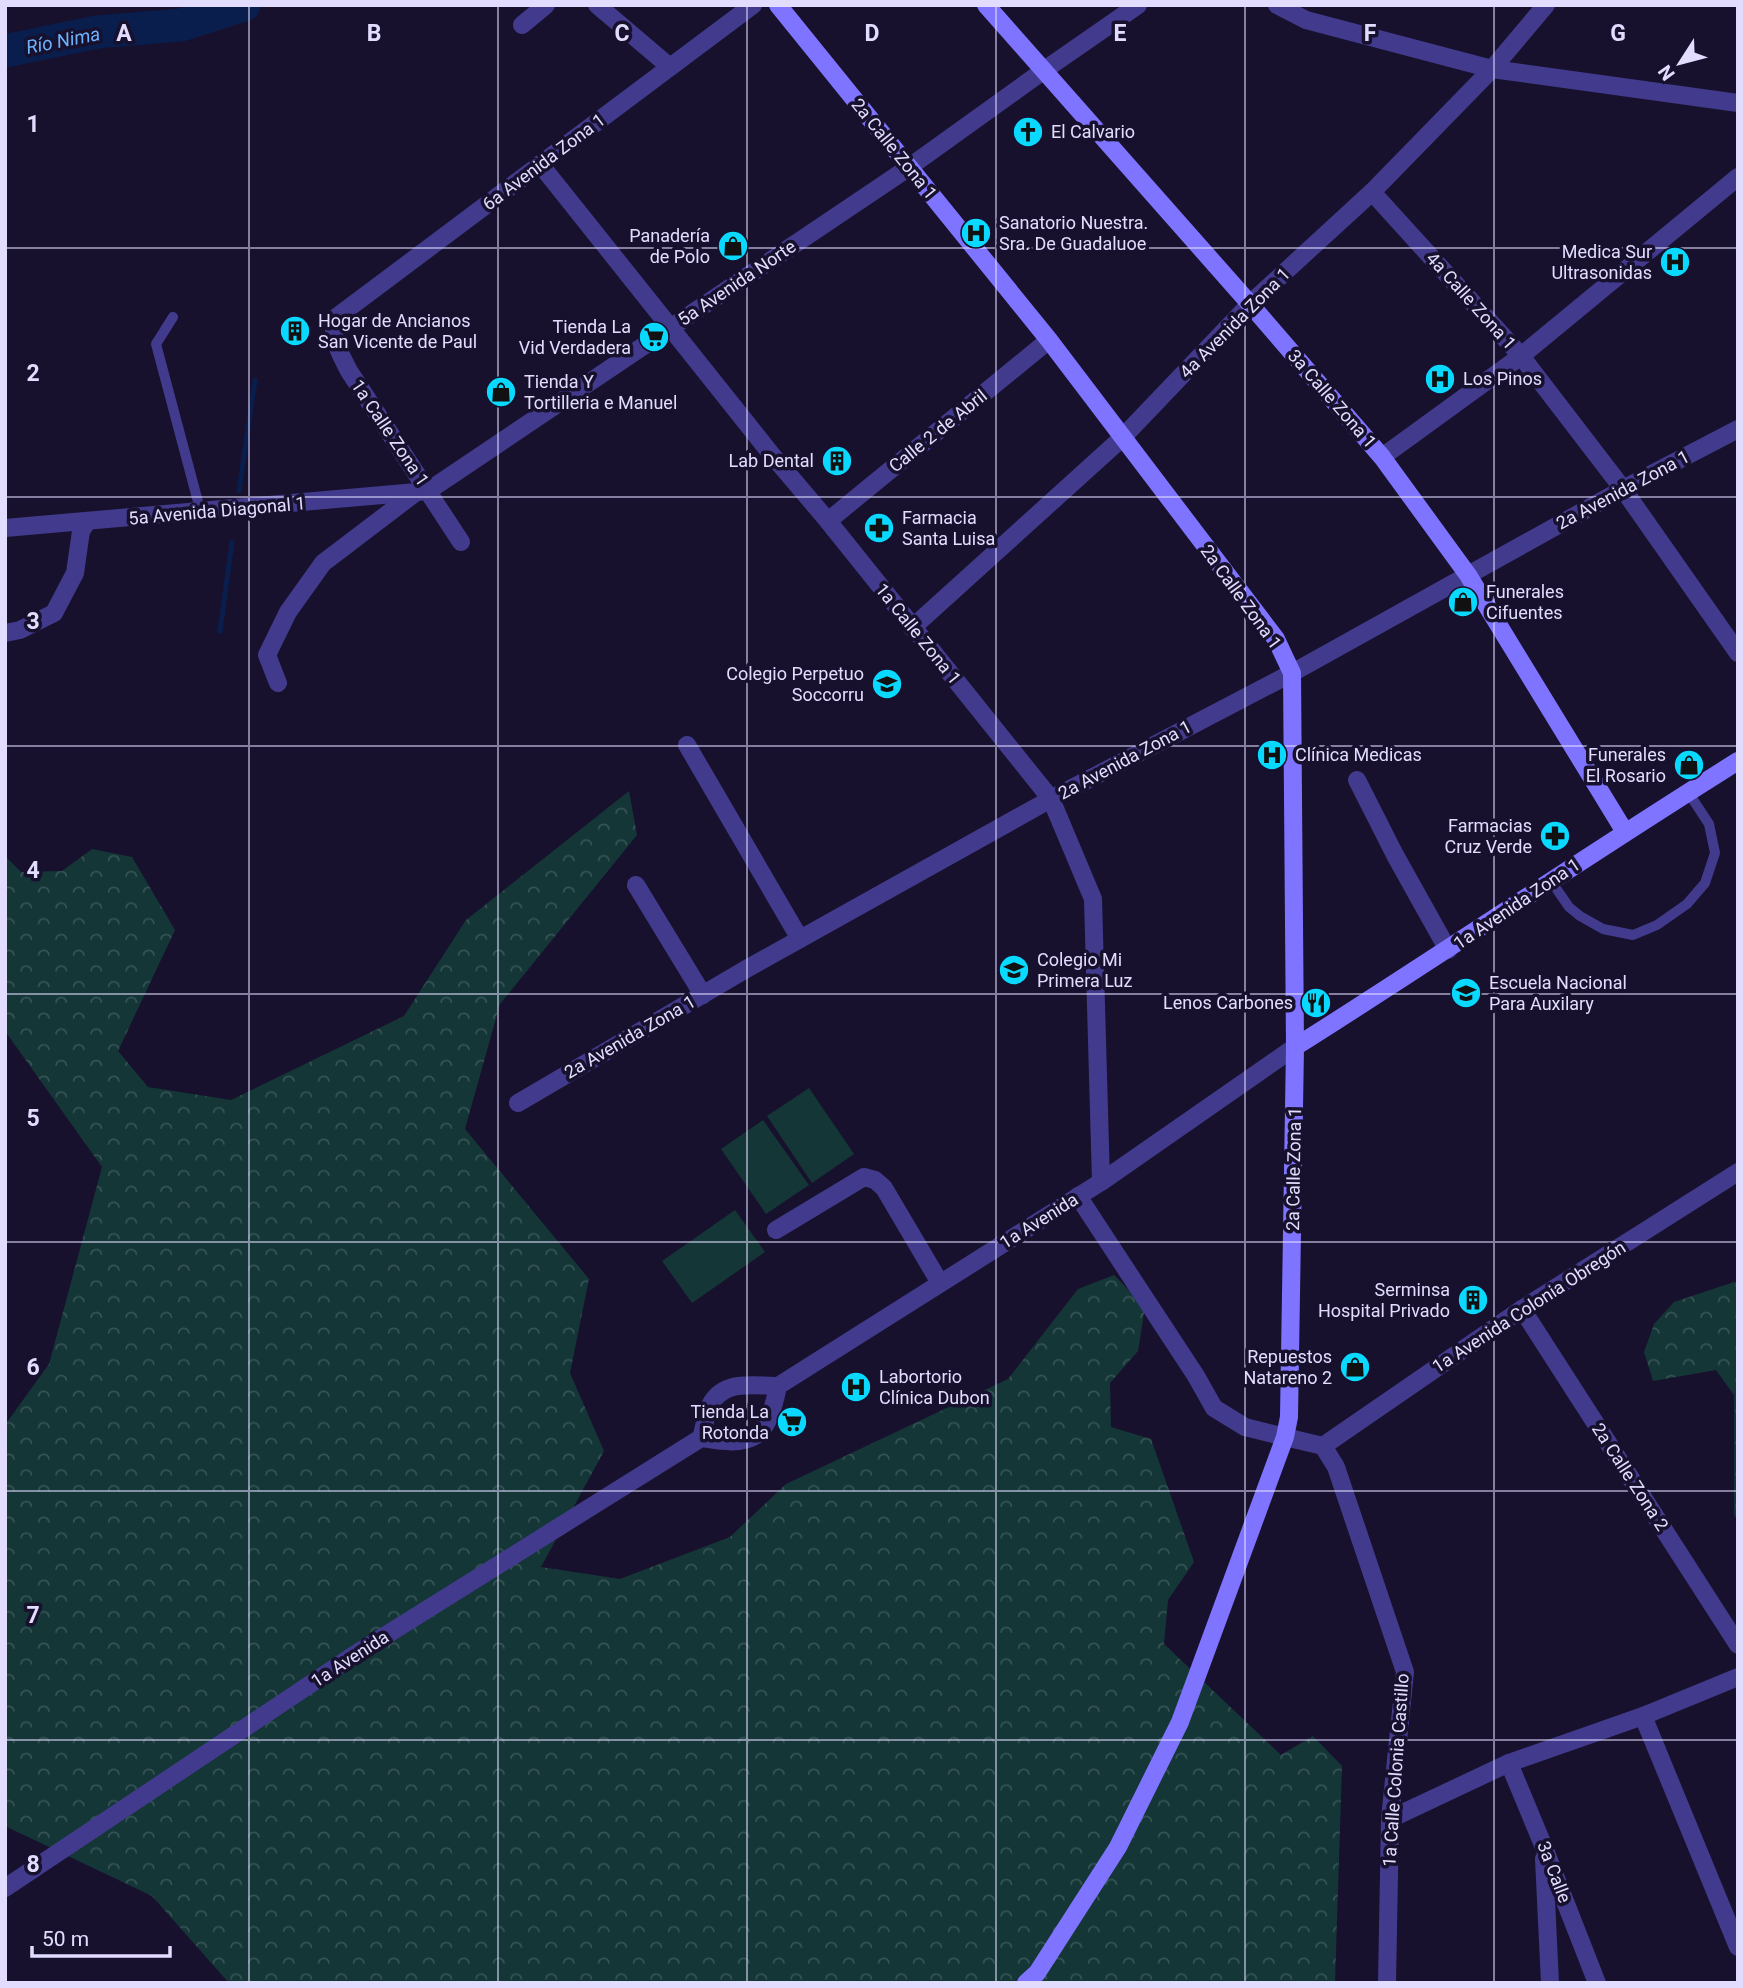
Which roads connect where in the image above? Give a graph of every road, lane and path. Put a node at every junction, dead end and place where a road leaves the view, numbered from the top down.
1 (546, 5) edge
2 (597, 5) edge
3 (754, 5) edge
4 (778, 5) edge
5 (986, 5) edge
6 (1138, 5) edge
7 (1277, 5) edge
8 (1546, 5) edge
9 (522, 25) dead end
10 (670, 67) junction
11 (1492, 69) junction
12 (1043, 71) junction
13 (1738, 103) edge
14 (540, 164) junction
15 (908, 168) junction
16 (1738, 177) edge
17 (1372, 191) junction
18 (1250, 304) junction
19 (173, 317) dead end
20 (334, 319) joint
21 (671, 328) junction
22 (1049, 340) junction
23 (1521, 356) junction
24 (1738, 429) edge
25 (1122, 438) junction
26 (1382, 457) junction
27 (1623, 489) junction
28 (422, 492) junction
29 (201, 513) junction
30 (828, 521) junction
31 (87, 522) junction
32 (5, 528) edge
33 (461, 542) dead end
34 (1468, 575) junction
35 (912, 628) junction
36 (5, 633) edge
37 (1738, 653) edge
38 (1292, 674) junction
39 (278, 683) dead end
40 (687, 745) dead end
41 (1738, 761) edge
42 (1357, 780) dead end
43 (1688, 792) junction
44 (1051, 799) junction
45 (1625, 832) junction
46 (1551, 881) junction
47 (636, 885) dead end
48 (800, 939) junction
49 (1448, 950) junction
50 (703, 995) junction
51 (1295, 1047) junction
52 (518, 1103) dead end
53 (1738, 1172) edge
54 (1101, 1182) junction
55 (1078, 1196) junction
56 (776, 1230) dead end
57 (940, 1283) junction
58 (1522, 1309) junction
59 (773, 1386) junction
60 (1285, 1437) junction
61 (701, 1438) junction
62 (1323, 1446) junction
63 (1738, 1645) edge
64 (1738, 1677) edge
65 (1643, 1716) junction
66 (1509, 1763) junction
67 (1390, 1819) junction
68 (1543, 1845) junction
69 (5, 1888) edge
70 (1738, 1947) edge
71 (1595, 1982) edge
72 (1026, 1983) edge
73 (1387, 1983) edge
74 (1550, 1983) edge

1 - 9 street
2 - 10 street
3 - 10 street, 6a Avenida Zona 1
4 - 15 main road, 2a Calle Zona 1
5 - 12 main road, 3a Calle Zona 1
6 - 12 street, 5a Avenida Norte
7 - 11 street
8 - 11 street, 4a Avenida Zona 1
10 - 14 street, 6a Avenida Zona 1
11 - 13 street
11 - 17 street, 4a Avenida Zona 1
12 - 15 street, 5a Avenida Norte
12 - 18 main road, 3a Calle Zona 1
14 - 20 street, 6a Avenida Zona 1
14 - 21 street, 1a Calle Zona 1
15 - 21 street, 5a Avenida Norte
15 - 22 main road, 2a Calle Zona 1
16 - 23 street
17 - 18 street, 4a Avenida Zona 1
17 - 23 street, 4a Calle Zona 1
18 - 25 street, 4a Avenida Zona 1
18 - 26 main road, 3a Calle Zona 1
19 - 29 lane
20 - 28 street, 1a Calle Zona 1
21 - 28 street, 5a Avenida Norte
21 - 30 street, 1a Calle Zona 1
22 - 25 main road, 2a Calle Zona 1
22 - 30 street, Calle 2 de Abril
23 - 26 street
23 - 27 street, 4a Calle Zona 1
24 - 27 street, 2a Avenida Zona 1
25 - 35 street, 4a Avenida Zona 1
25 - 38 main road, 2a Calle Zona 1
26 - 34 main road, 3a Calle Zona 1
27 - 34 street, 2a Avenida Zona 1
27 - 37 street, 4a Calle Zona 1
28 - 29 street, 5a Avenida Diagonal 1
28 - 33 street, 1a Calle Zona 1
28 - 39 street, 5a Avenida Norte
29 - 31 street, 5a Avenida Diagonal 1
30 - 35 street, 1a Calle Zona 1
31 - 32 street, 5a Avenida Diagonal 1
31 - 36 street
34 - 38 street, 2a Avenida Zona 1
34 - 45 main road, 3a Calle Zona 1
35 - 44 street, 1a Calle Zona 1
38 - 44 street, 2a Avenida Zona 1
38 - 51 main road, 2a Calle Zona 1
40 - 48 street
41 - 43 main road, 1a Avenida Zona 1
42 - 49 street
43 - 45 main road, 1a Avenida Zona 1
43 - 46 lane
44 - 48 street, 2a Avenida Zona 1
44 - 54 street, 1a Calle Zona 1
45 - 46 main road, 1a Avenida Zona 1
46 - 49 main road, 1a Avenida Zona 1
47 - 50 street
48 - 50 street, 2a Avenida Zona 1
49 - 51 main road, 1a Avenida Zona 1
50 - 52 street, 2a Avenida Zona 1
51 - 54 street, 1a Avenida
51 - 60 main road, 2a Calle Zona 1
53 - 58 street, 1a Avenida Colonia Obregón
54 - 55 street, 1a Avenida
55 - 57 street, 1a Avenida
55 - 60 street
56 - 57 street
57 - 59 street, 1a Avenida
58 - 62 street, 1a Avenida Colonia Obregón
58 - 63 street, 2a Calle Zona 2
59 - 61 street
59 - 61 street
60 - 62 street
60 - 72 main road, 2a Calle Zona 1
61 - 69 street, 1a Avenida
62 - 67 street, 1a Calle Colonia Castillo
64 - 65 street
65 - 66 street
65 - 70 street
66 - 67 street
66 - 68 street, 3a Calle
67 - 73 street, 1a Calle Colonia Castillo
68 - 71 street, 3a Calle
68 - 74 street

